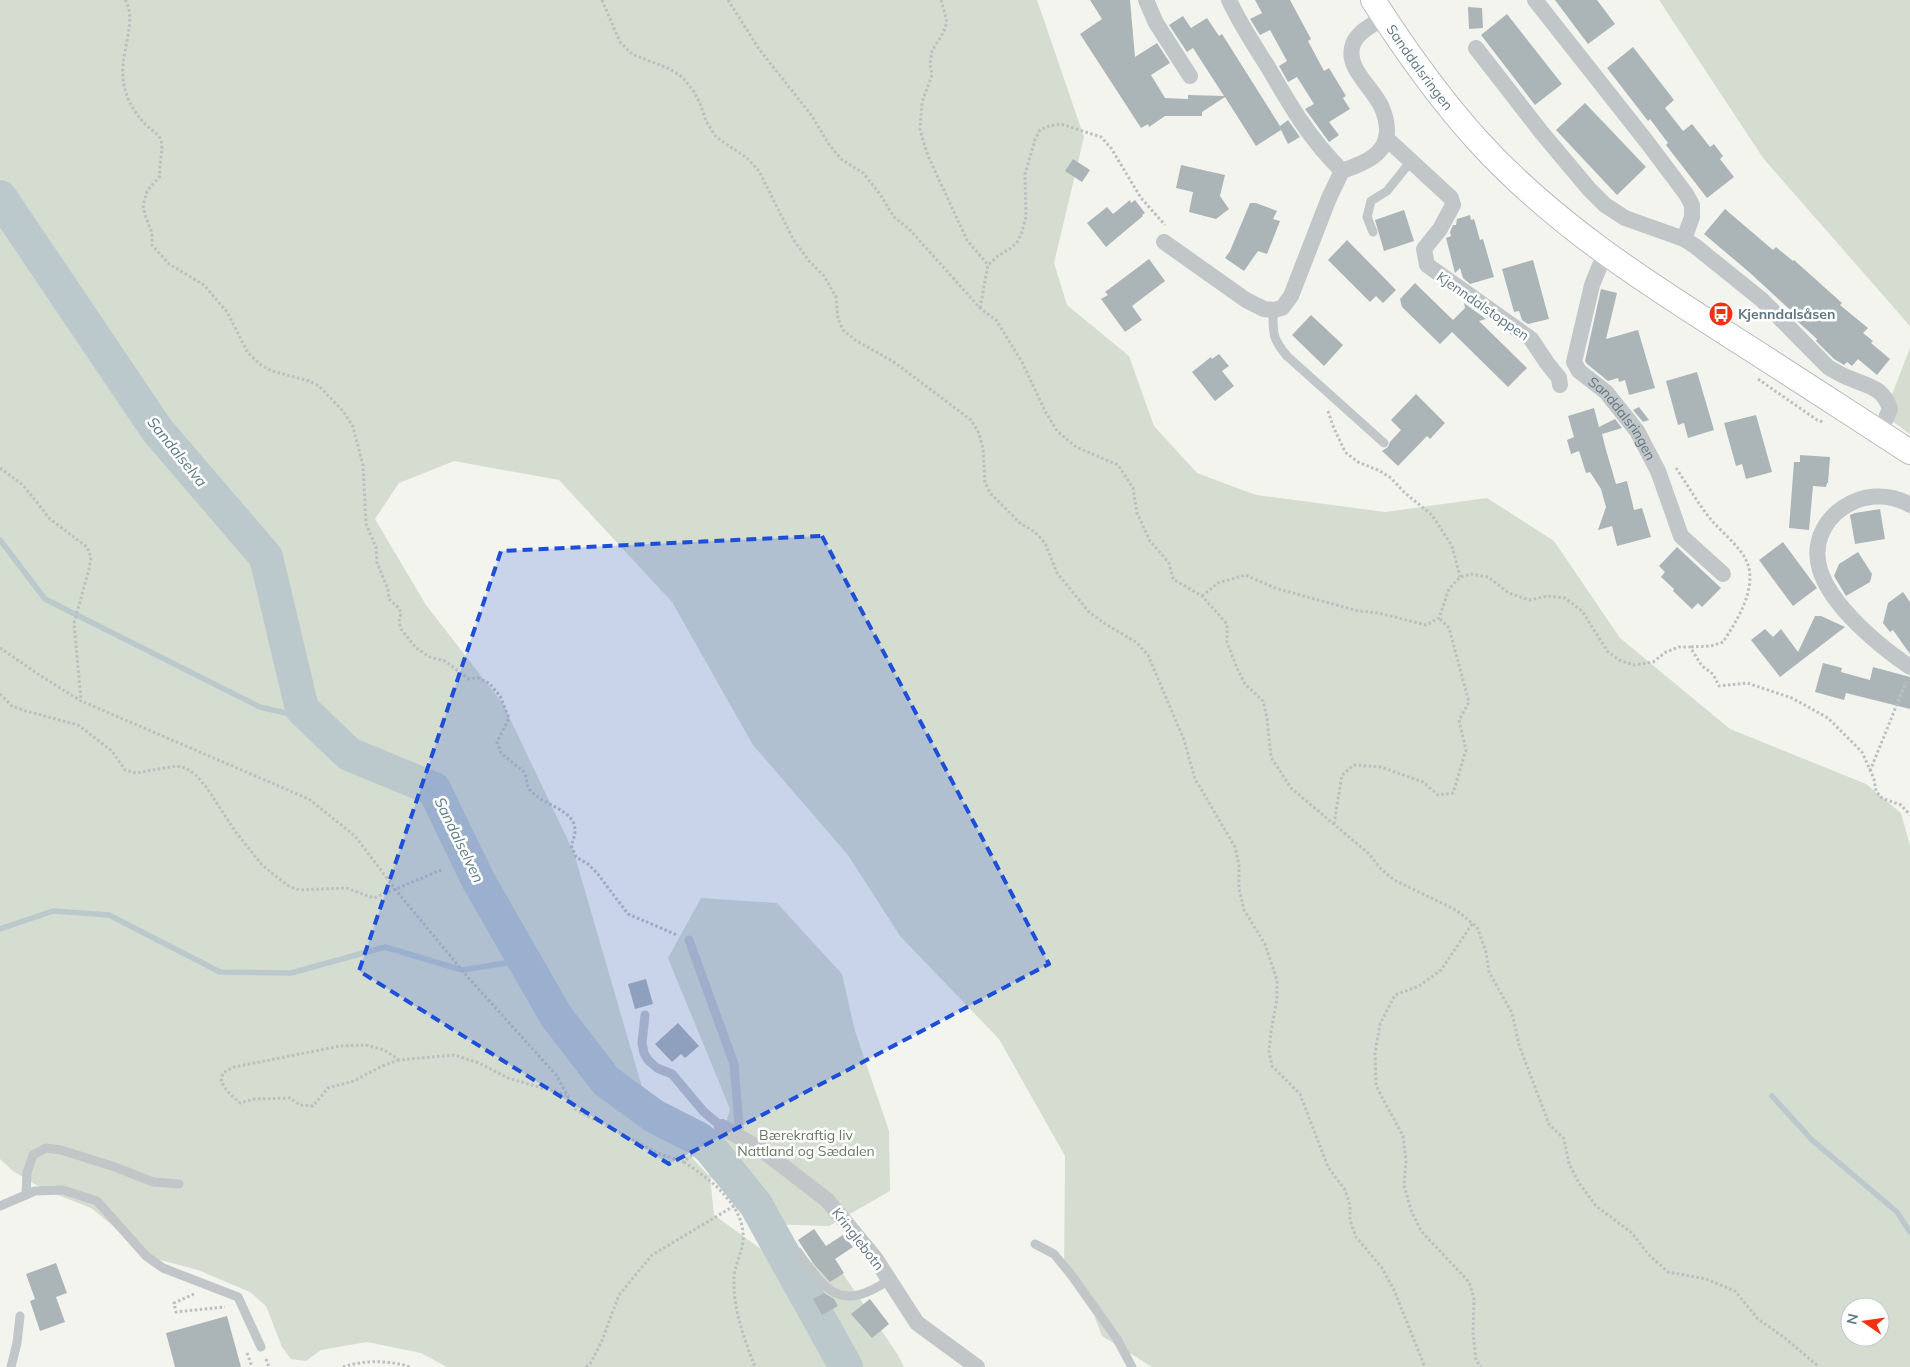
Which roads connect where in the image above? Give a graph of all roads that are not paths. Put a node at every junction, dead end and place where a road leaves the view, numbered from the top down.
1 (1146, 0) edge
2 (1228, 0) edge
3 (1535, 0) edge
4 (1379, 9) edge
5 (1476, 48) dead end
6 (1190, 76) dead end
7 (1386, 138) junction
8 (1411, 162) junction
9 (1342, 171) junction
10 (1373, 232) dead end
11 (1684, 238) junction
12 (1169, 246) road end
13 (1605, 253) junction
14 (1273, 310) junction
15 (1560, 385) dead end
16 (1880, 432) junction
17 (1384, 443) dead end
18 (1910, 452) edge
19 (1910, 505) edge
20 (1723, 574) dead end
21 (1908, 674) edge
22 (689, 940) road end
23 (645, 1015) dead end
24 (722, 1128) joint
25 (740, 1137) junction
26 (179, 1184) dead end
27 (26, 1195) junction
28 (0, 1206) edge
29 (1035, 1244) dead end
30 (798, 1252) dead end
31 (889, 1280) junction
32 (20, 1316) dead end
33 (261, 1346) dead end
34 (11, 1367) edge
35 (977, 1367) edge
36 (1132, 1367) edge

1 - 6 street
2 - 9 street
3 - 11 street
4 - 7 street
4 - 13 main road, Sanddalsringen
5 - 11 street
7 - 8 street, Kjenndalstoppen
7 - 9 street
8 - 10 lane
8 - 15 street, Kjenndalstoppen
9 - 14 street
11 - 16 street
12 - 14 street
13 - 16 main road, Sanddalsringen
13 - 20 street, Sanddalsringen
14 - 17 lane
16 - 18 main road, Sanddalsringen
19 - 21 street
22 - 25 lane
23 - 24 lane
24 - 25 street, Kringlebotn
25 - 31 street, Kringlebotn
26 - 27 lane
27 - 28 lane
27 - 33 lane
29 - 36 lane
30 - 31 lane
31 - 35 street, Kringlebotn
32 - 34 lane

